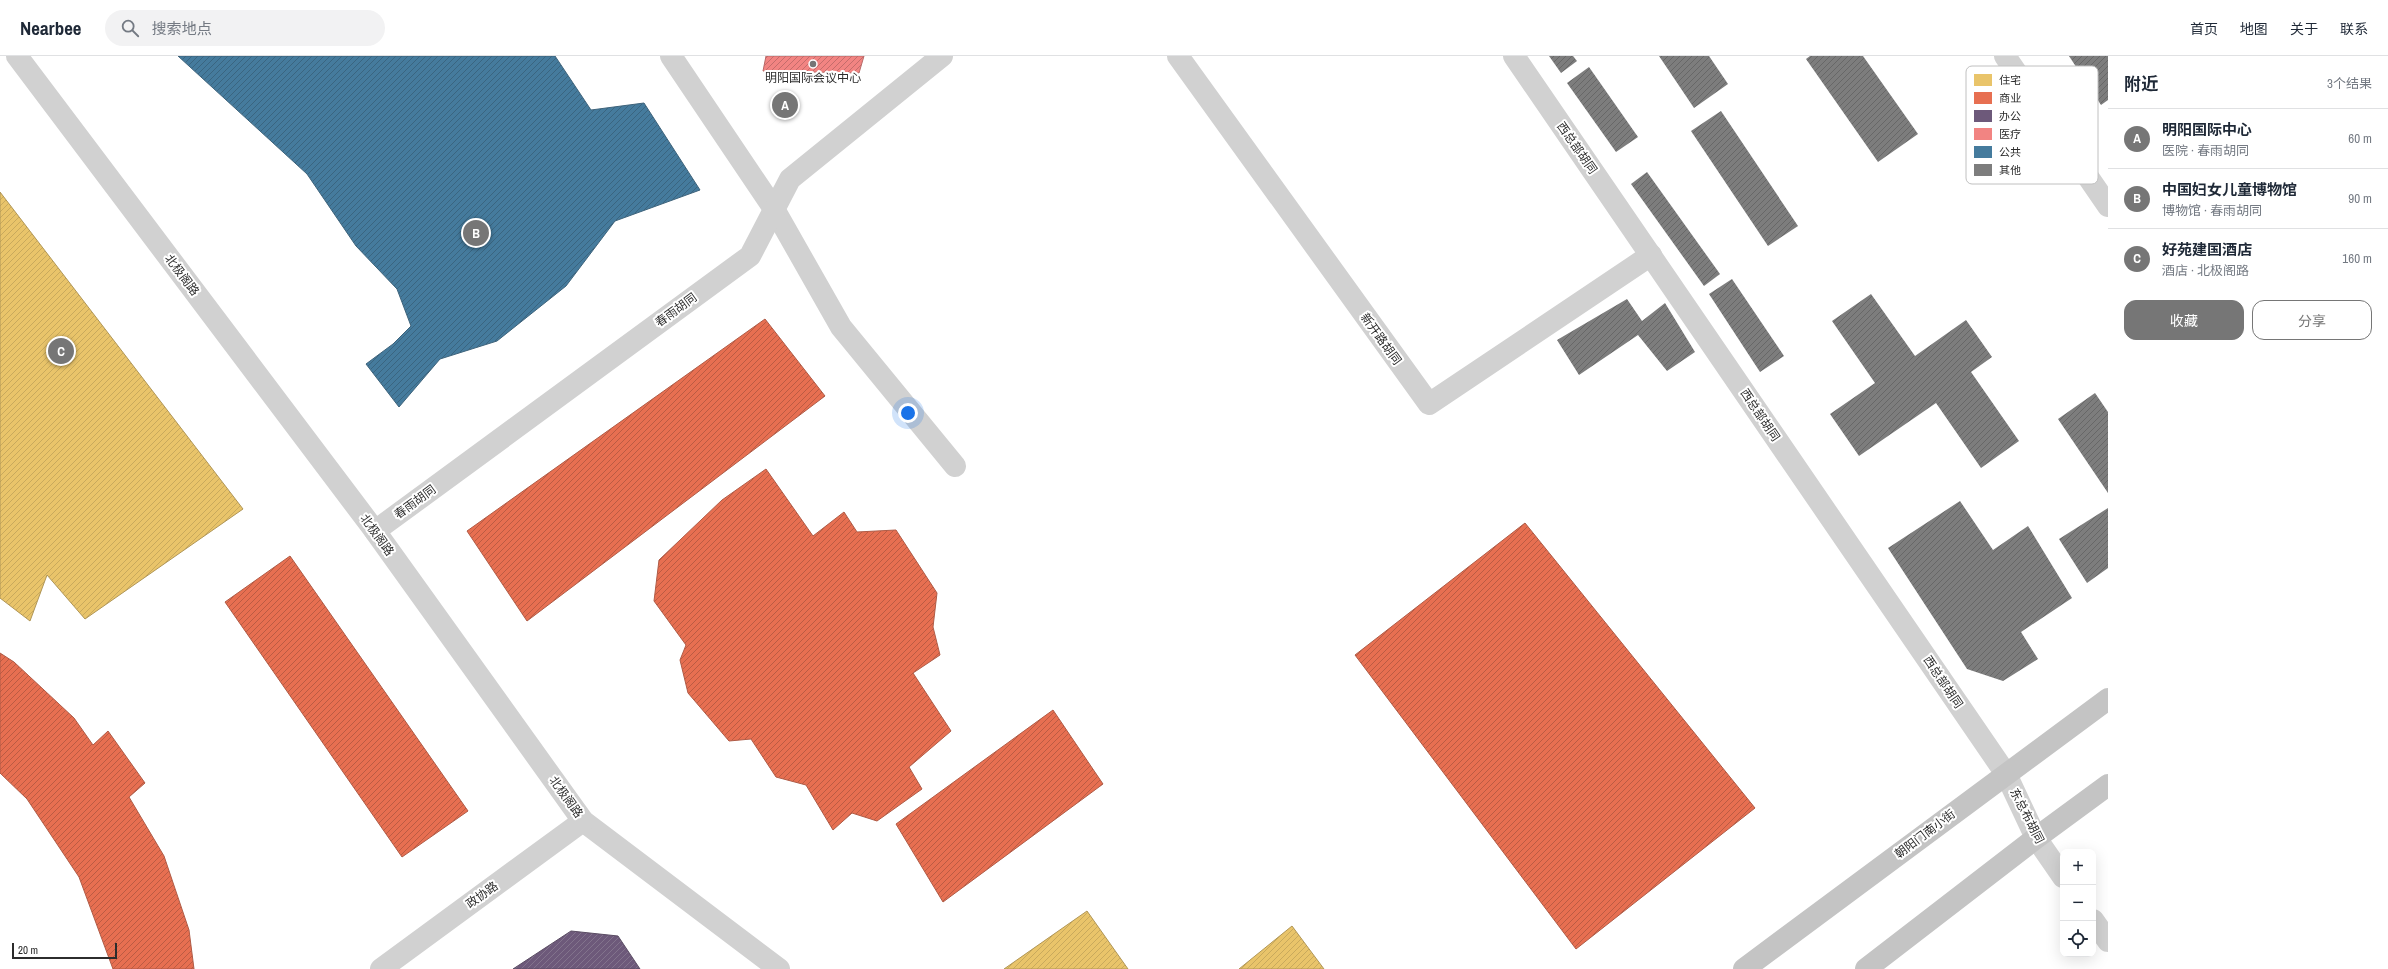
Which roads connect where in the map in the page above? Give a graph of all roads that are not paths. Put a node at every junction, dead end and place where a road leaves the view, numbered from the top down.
1 (17, 56) edge
2 (671, 56) edge
3 (942, 56) edge
4 (1178, 56) edge
5 (1514, 56) edge
6 (2005, 56) edge
7 (2012, 66) edge
8 (2093, 184) edge
9 (2108, 206) edge
10 (774, 209) junction
11 (1651, 255) junction
12 (955, 466) dead end
13 (375, 531) junction
14 (2108, 699) edge
15 (2006, 774) junction
16 (2108, 785) edge
17 (583, 821) junction
18 (2036, 838) junction
19 (2060, 873) edge
20 (2094, 921) edge
21 (2108, 941) edge
22 (381, 969) edge
23 (779, 969) edge
24 (1744, 969) edge
25 (1866, 969) edge

1 - 13 street, 北极阁路
2 - 10 street
3 - 10 street, 春雨胡同
4 - 11 street, 新开路胡同
5 - 11 street, 西总部胡同
6 - 7 street
8 - 9 street
10 - 12 street
10 - 13 street, 春雨胡同
11 - 15 street, 西总部胡同
13 - 17 street, 北极阁路
14 - 15 main road, 朝阳门南小街
15 - 18 street, 东总布胡同
15 - 24 main road, 朝阳门南小街
16 - 18 main road
17 - 22 street, 政协路
17 - 23 street, 北极阁路
18 - 19 street, 东总布胡同
18 - 25 main road
20 - 21 street

